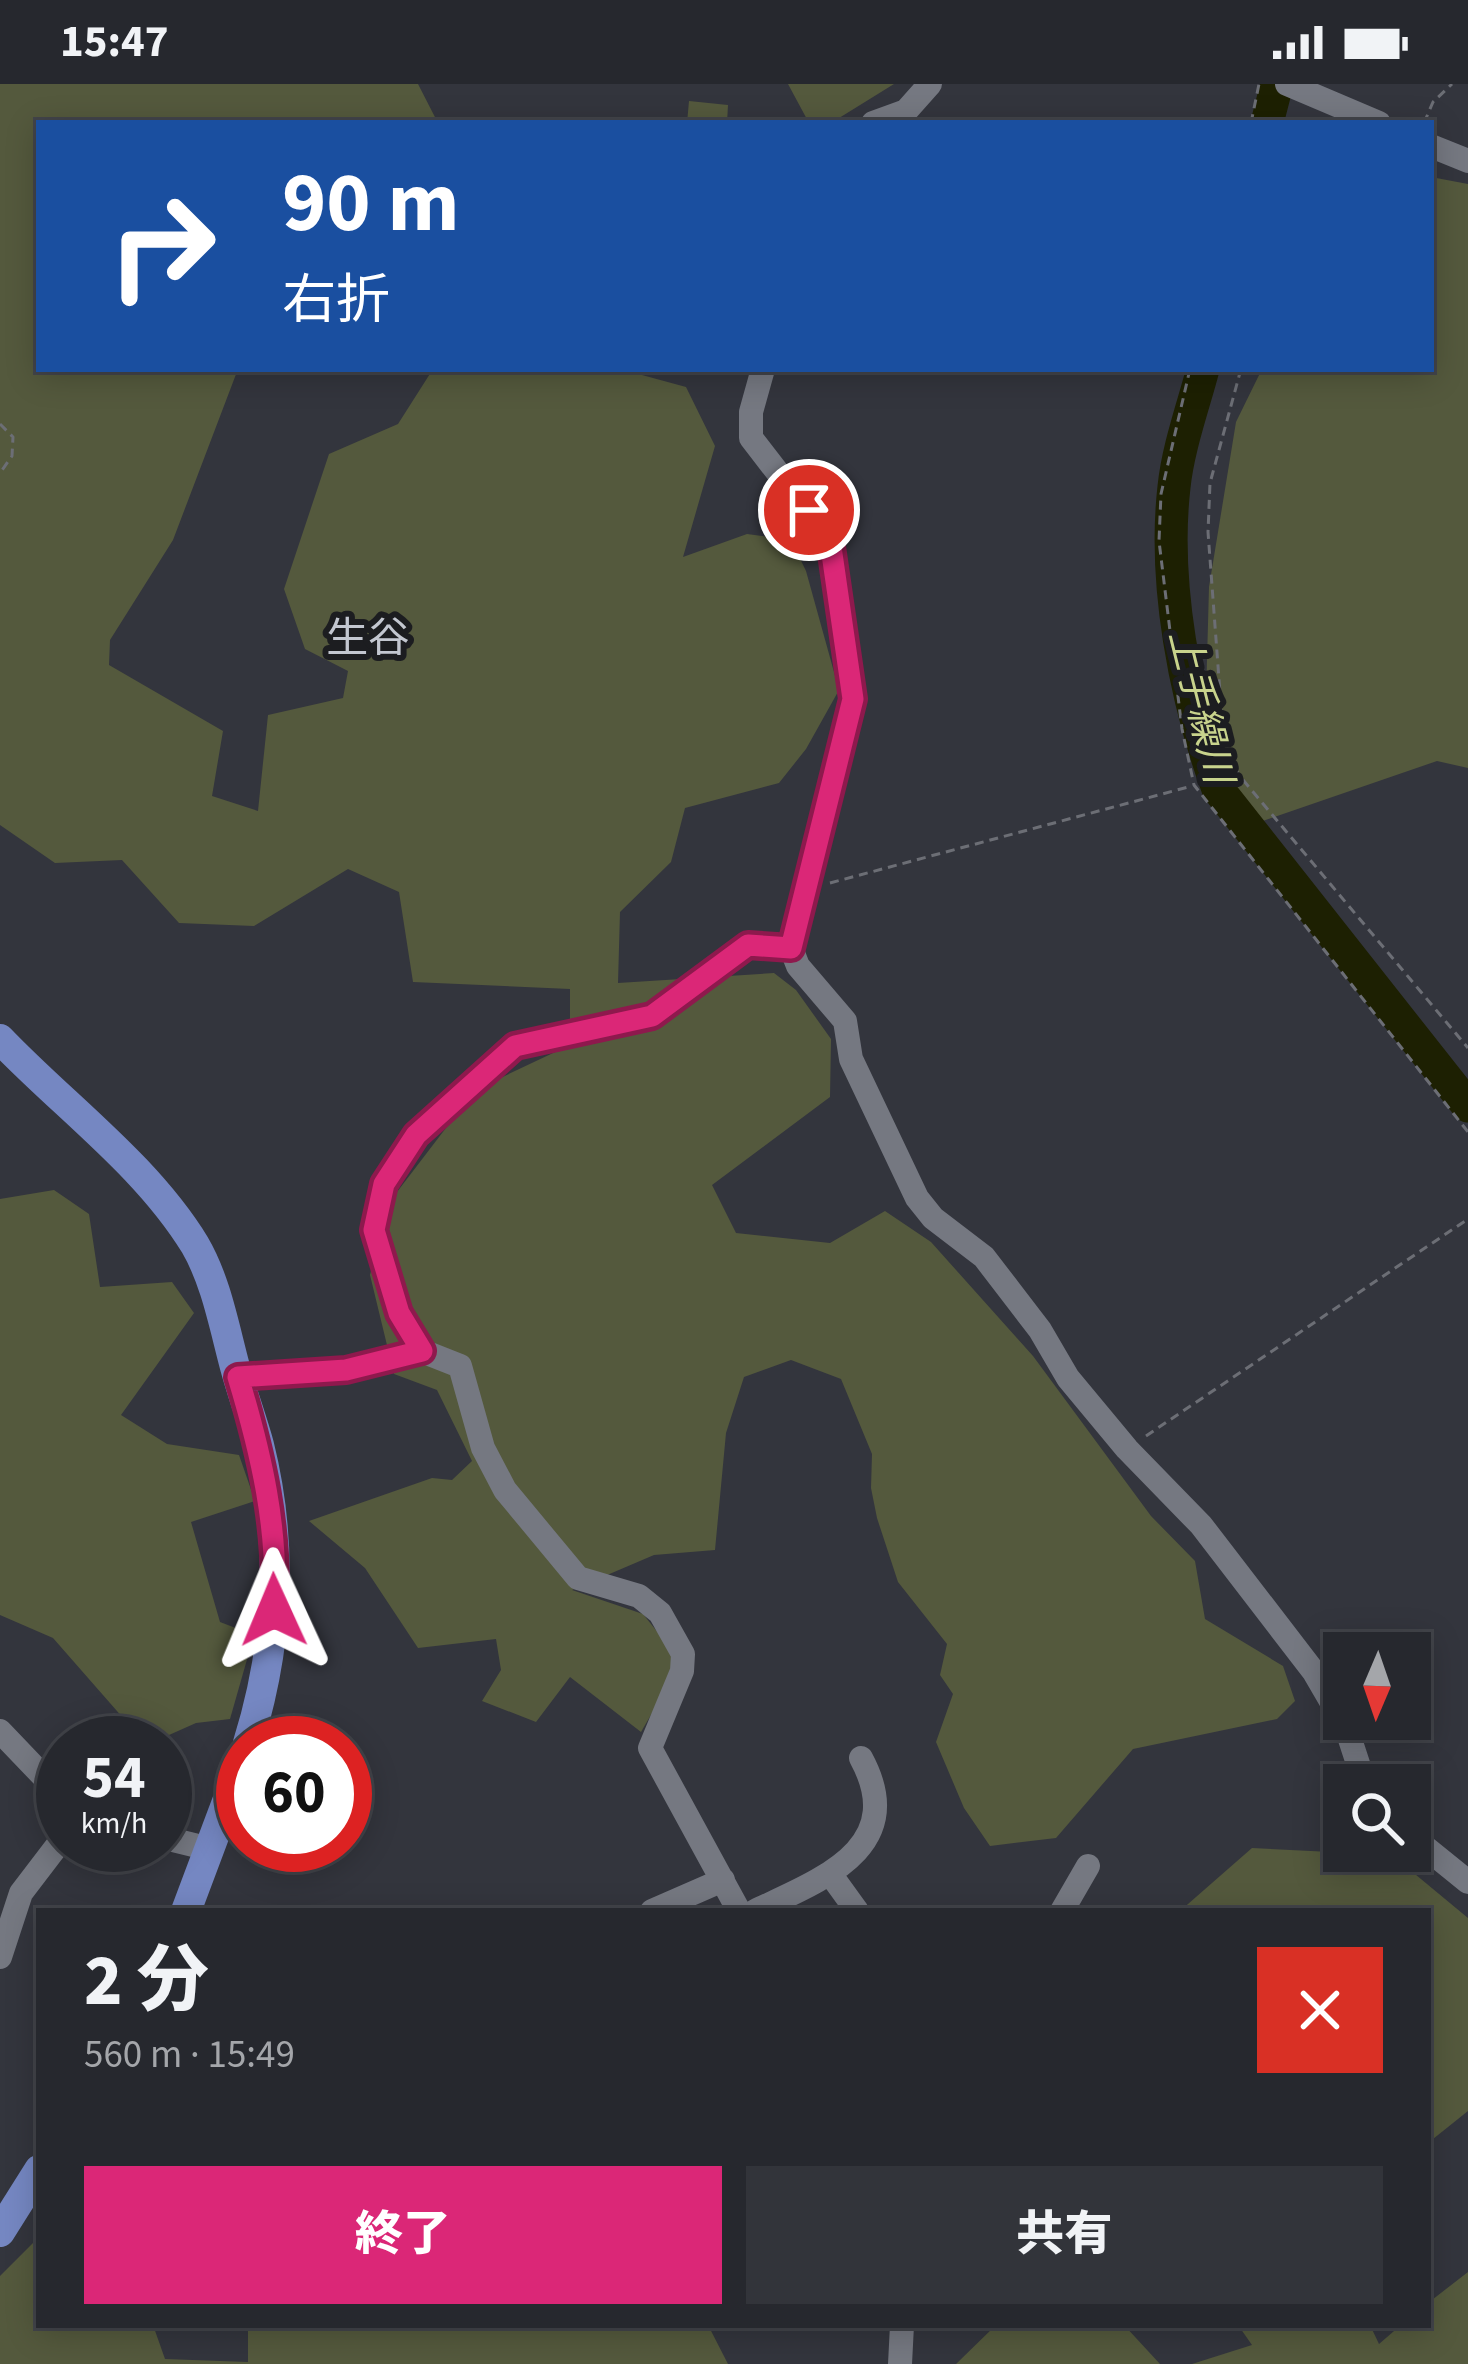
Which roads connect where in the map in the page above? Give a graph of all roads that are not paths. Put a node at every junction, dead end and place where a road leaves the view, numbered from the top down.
1 (931, 84) edge
2 (1288, 84) edge
3 (881, 120) edge
4 (1371, 120) edge
5 (1434, 147) edge
6 (1468, 161) edge
7 (762, 372) edge
8 (791, 948) junction
9 (0, 1040) edge
10 (422, 1351) junction
11 (238, 1377) junction
12 (254, 1716) edge
13 (0, 1730) edge
14 (861, 1758) dead end
15 (1358, 1764) edge
16 (36, 1768) edge
17 (216, 1833) edge
18 (192, 1845) edge
19 (210, 1850) junction
20 (1431, 1852) edge
21 (1088, 1866) dead end
22 (37, 1872) edge
23 (831, 1875) junction
24 (723, 1880) junction
25 (1468, 1882) edge
26 (187, 1908) edge
27 (659, 1908) edge
28 (737, 1908) edge
29 (761, 1908) edge
30 (855, 1908) edge
31 (1064, 1908) edge
32 (0, 1957) edge
33 (36, 2175) edge
34 (0, 2232) edge
35 (902, 2328) edge
36 (899, 2364) edge

1 - 3 street
2 - 4 street
5 - 6 street
7 - 8 street
8 - 10 street
8 - 15 street
9 - 11 main road
10 - 11 street
10 - 24 street
11 - 12 main road
13 - 16 street
14 - 23 street
17 - 19 main road
18 - 19 street
19 - 26 main road
20 - 25 street
21 - 31 street
22 - 32 street
23 - 29 street
23 - 30 street
24 - 27 street
24 - 28 street
33 - 34 main road
35 - 36 street

